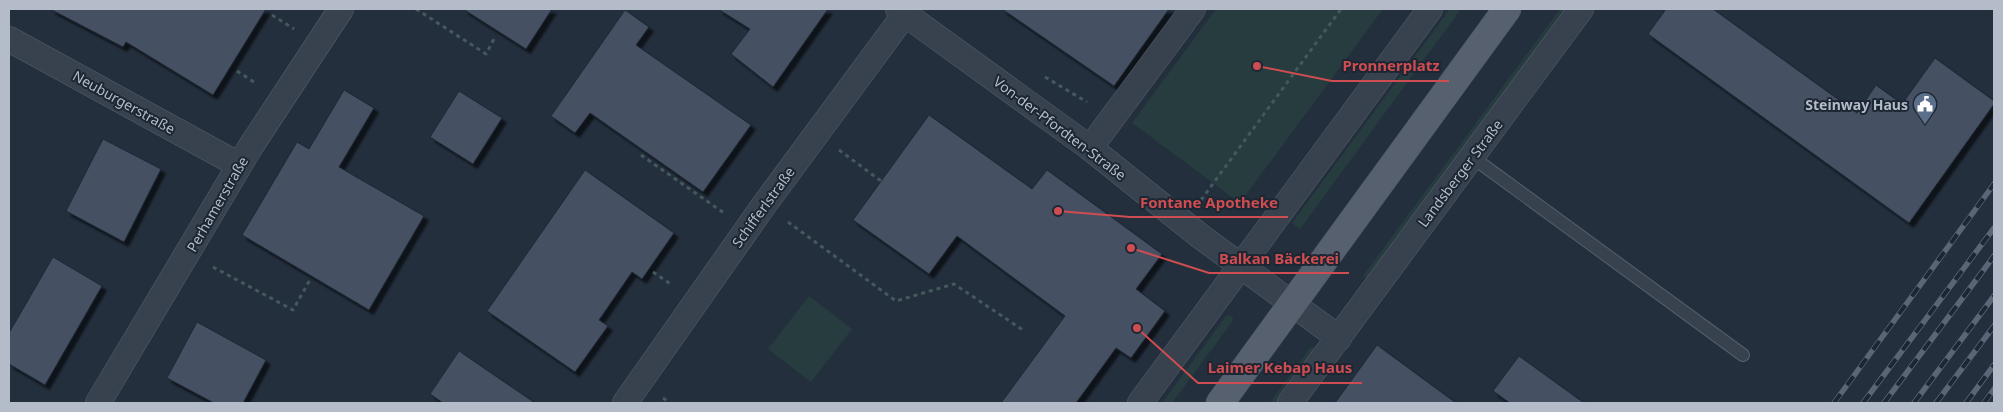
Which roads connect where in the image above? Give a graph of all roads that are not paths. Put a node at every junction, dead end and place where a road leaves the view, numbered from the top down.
1 (341, 9) edge
2 (1193, 9) edge
3 (1430, 9) edge
4 (1507, 9) edge
5 (1581, 9) edge
6 (901, 11) edge
7 (9, 39) edge
8 (1090, 148) junction
9 (1472, 157) junction
10 (239, 165) junction
11 (1240, 266) junction
12 (1292, 304) junction
13 (1339, 338) junction
14 (1743, 356) dead end
15 (98, 403) edge
16 (625, 403) edge
17 (1140, 403) edge
18 (1220, 403) edge
19 (1290, 403) edge

1 - 10 street, Perhamerstraße
2 - 8 street
3 - 11 street
4 - 12 main road
5 - 9 street, Landsberger Straße
6 - 8 street, Von-der-Pfordten-Straße
6 - 16 street, Schifferlstraße
7 - 10 street, Neuburgerstraße
8 - 11 street, Von-der-Pfordten-Straße
9 - 13 street, Landsberger Straße
9 - 14 lane
10 - 15 street, Perhamerstraße
11 - 12 street, Von-der-Pfordten-Straße
11 - 17 street
12 - 13 street
12 - 18 main road
13 - 19 street, Landsberger Straße

